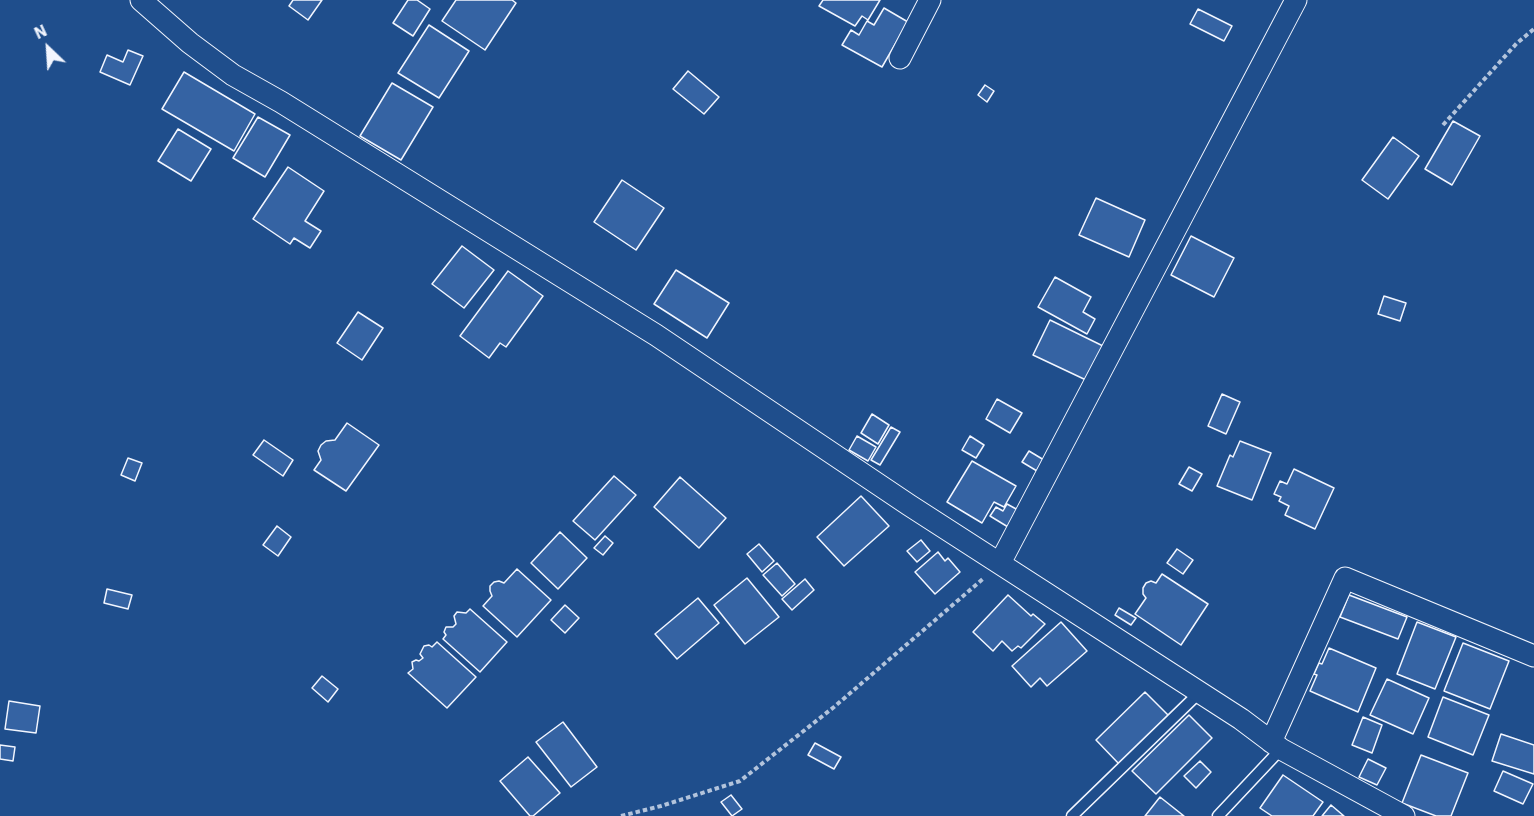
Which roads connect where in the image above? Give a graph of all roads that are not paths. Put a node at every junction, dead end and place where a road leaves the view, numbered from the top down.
1 (143, 0) edge
2 (930, 0) edge
3 (1296, 0) edge
4 (900, 58) dead end
5 (1000, 564) junction
6 (1534, 656) edge
7 (1200, 692) junction
8 (1276, 745) junction
9 (1072, 816) edge
10 (1218, 816) edge
11 (1404, 816) edge

1 - 5 street
2 - 4 street
3 - 5 street
5 - 7 street
6 - 8 street
7 - 8 street
7 - 9 lane
8 - 10 lane
8 - 11 street

